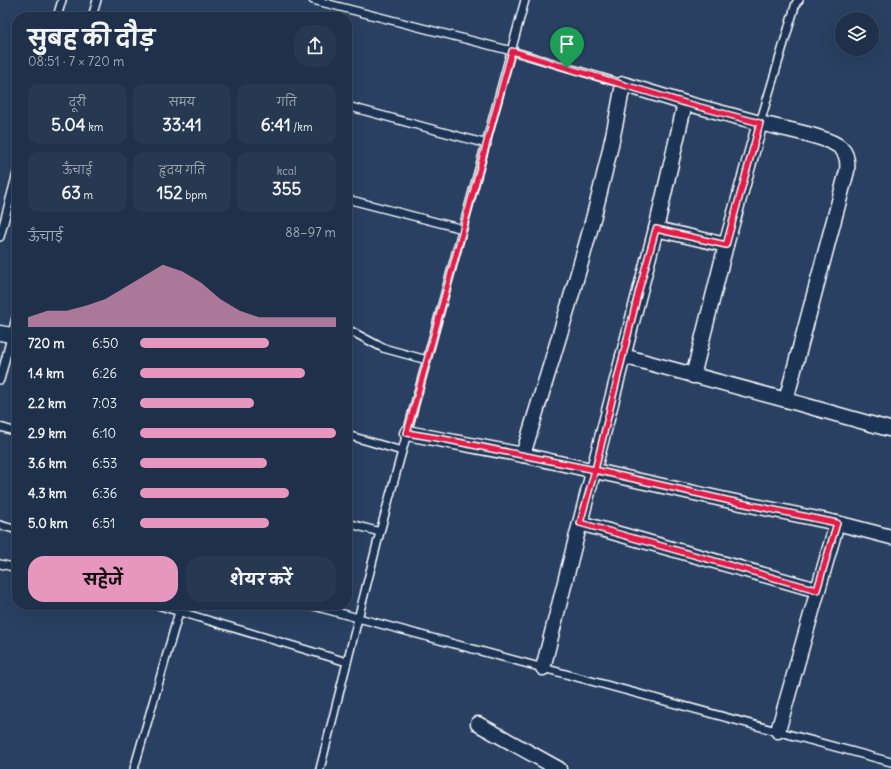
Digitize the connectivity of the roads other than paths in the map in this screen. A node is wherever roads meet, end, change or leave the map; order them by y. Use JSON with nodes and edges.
{"nodes":[{"id":1,"x":62,"y":0,"type":"edge"},
{"id":2,"x":97,"y":0,"type":"edge"},
{"id":3,"x":313,"y":0,"type":"edge"},
{"id":4,"x":525,"y":0,"type":"edge"},
{"id":5,"x":796,"y":1,"type":"edge"},
{"id":6,"x":58,"y":12,"type":"edge"},
{"id":7,"x":93,"y":12,"type":"edge"},
{"id":8,"x":512,"y":51,"type":"junction"},
{"id":9,"x":623,"y":84,"type":"junction"},
{"id":10,"x":685,"y":103,"type":"junction"},
{"id":11,"x":352,"y":107,"type":"edge"},
{"id":12,"x":760,"y":123,"type":"junction"},
{"id":13,"x":487,"y":144,"type":"junction"},
{"id":14,"x":12,"y":192,"type":"edge"},
{"id":15,"x":352,"y":200,"type":"edge"},
{"id":16,"x":463,"y":229,"type":"junction"},
{"id":17,"x":656,"y":229,"type":"junction"},
{"id":18,"x":0,"y":237,"type":"edge"},
{"id":19,"x":726,"y":245,"type":"junction"},
{"id":20,"x":352,"y":332,"type":"edge"},
{"id":21,"x":10,"y":335,"type":"edge"},
{"id":22,"x":623,"y":356,"type":"junction"},
{"id":23,"x":427,"y":360,"type":"junction"},
{"id":24,"x":693,"y":376,"type":"junction"},
{"id":25,"x":0,"y":380,"type":"edge"},
{"id":26,"x":786,"y":400,"type":"junction"},
{"id":27,"x":890,"y":426,"type":"edge"},
{"id":28,"x":0,"y":427,"type":"edge"},
{"id":29,"x":12,"y":431,"type":"edge"},
{"id":30,"x":407,"y":433,"type":"junction"},
{"id":31,"x":352,"y":436,"type":"edge"},
{"id":32,"x":402,"y":451,"type":"junction"},
{"id":33,"x":523,"y":455,"type":"junction"},
{"id":34,"x":595,"y":470,"type":"junction"},
{"id":35,"x":580,"y":523,"type":"junction"},
{"id":36,"x":837,"y":523,"type":"junction"},
{"id":37,"x":352,"y":524,"type":"edge"},
{"id":38,"x":0,"y":525,"type":"edge"},
{"id":39,"x":12,"y":529,"type":"edge"},
{"id":40,"x":380,"y":532,"type":"junction"},
{"id":41,"x":891,"y":537,"type":"edge"},
{"id":42,"x":0,"y":564,"type":"edge"},
{"id":43,"x":12,"y":567,"type":"edge"},
{"id":44,"x":817,"y":590,"type":"junction"},
{"id":45,"x":179,"y":610,"type":"edge"},
{"id":46,"x":186,"y":610,"type":"edge"},
{"id":47,"x":328,"y":610,"type":"edge"},
{"id":48,"x":358,"y":618,"type":"junction"},
{"id":49,"x":348,"y":662,"type":"junction"},
{"id":50,"x":543,"y":668,"type":"junction"},
{"id":51,"x":478,"y":724,"type":"dead end"},
{"id":52,"x":778,"y":731,"type":"junction"},
{"id":53,"x":891,"y":762,"type":"edge"},
{"id":54,"x":134,"y":769,"type":"edge"},
{"id":55,"x":320,"y":769,"type":"edge"},
{"id":56,"x":558,"y":769,"type":"edge"}],
"edges":[{"from":1,"to":6,"type":"lane"},
{"from":2,"to":7,"type":"lane"},
{"from":3,"to":8,"type":"lane"},
{"from":4,"to":8,"type":"lane"},
{"from":5,"to":12,"type":"lane"},
{"from":8,"to":9,"type":"lane"},
{"from":8,"to":13,"type":"lane"},
{"from":9,"to":10,"type":"street"},
{"from":9,"to":33,"type":"street"},
{"from":10,"to":12,"type":"street"},
{"from":10,"to":17,"type":"street"},
{"from":11,"to":13,"type":"lane"},
{"from":12,"to":19,"type":"street"},
{"from":12,"to":26,"type":"street"},
{"from":13,"to":16,"type":"lane"},
{"from":14,"to":18,"type":"lane"},
{"from":15,"to":16,"type":"lane"},
{"from":16,"to":23,"type":"lane"},
{"from":17,"to":19,"type":"street"},
{"from":17,"to":22,"type":"street"},
{"from":19,"to":24,"type":"street"},
{"from":20,"to":23,"type":"lane"},
{"from":21,"to":25,"type":"lane"},
{"from":22,"to":24,"type":"street"},
{"from":22,"to":34,"type":"street"},
{"from":23,"to":30,"type":"lane"},
{"from":24,"to":26,"type":"street"},
{"from":26,"to":27,"type":"street"},
{"from":28,"to":29,"type":"lane"},
{"from":30,"to":32,"type":"lane"},
{"from":30,"to":33,"type":"street"},
{"from":31,"to":32,"type":"lane"},
{"from":32,"to":40,"type":"lane"},
{"from":33,"to":34,"type":"street"},
{"from":34,"to":35,"type":"street"},
{"from":34,"to":36,"type":"street"},
{"from":35,"to":44,"type":"street"},
{"from":35,"to":50,"type":"street"},
{"from":36,"to":41,"type":"street"},
{"from":36,"to":44,"type":"street"},
{"from":37,"to":40,"type":"lane"},
{"from":38,"to":39,"type":"lane"},
{"from":40,"to":48,"type":"lane"},
{"from":42,"to":43,"type":"lane"},
{"from":44,"to":52,"type":"street"},
{"from":45,"to":54,"type":"lane"},
{"from":46,"to":49,"type":"lane"},
{"from":47,"to":48,"type":"lane"},
{"from":48,"to":49,"type":"lane"},
{"from":48,"to":50,"type":"lane"},
{"from":49,"to":55,"type":"lane"},
{"from":50,"to":52,"type":"lane"},
{"from":51,"to":56,"type":"street"},
{"from":52,"to":53,"type":"lane"}]}
